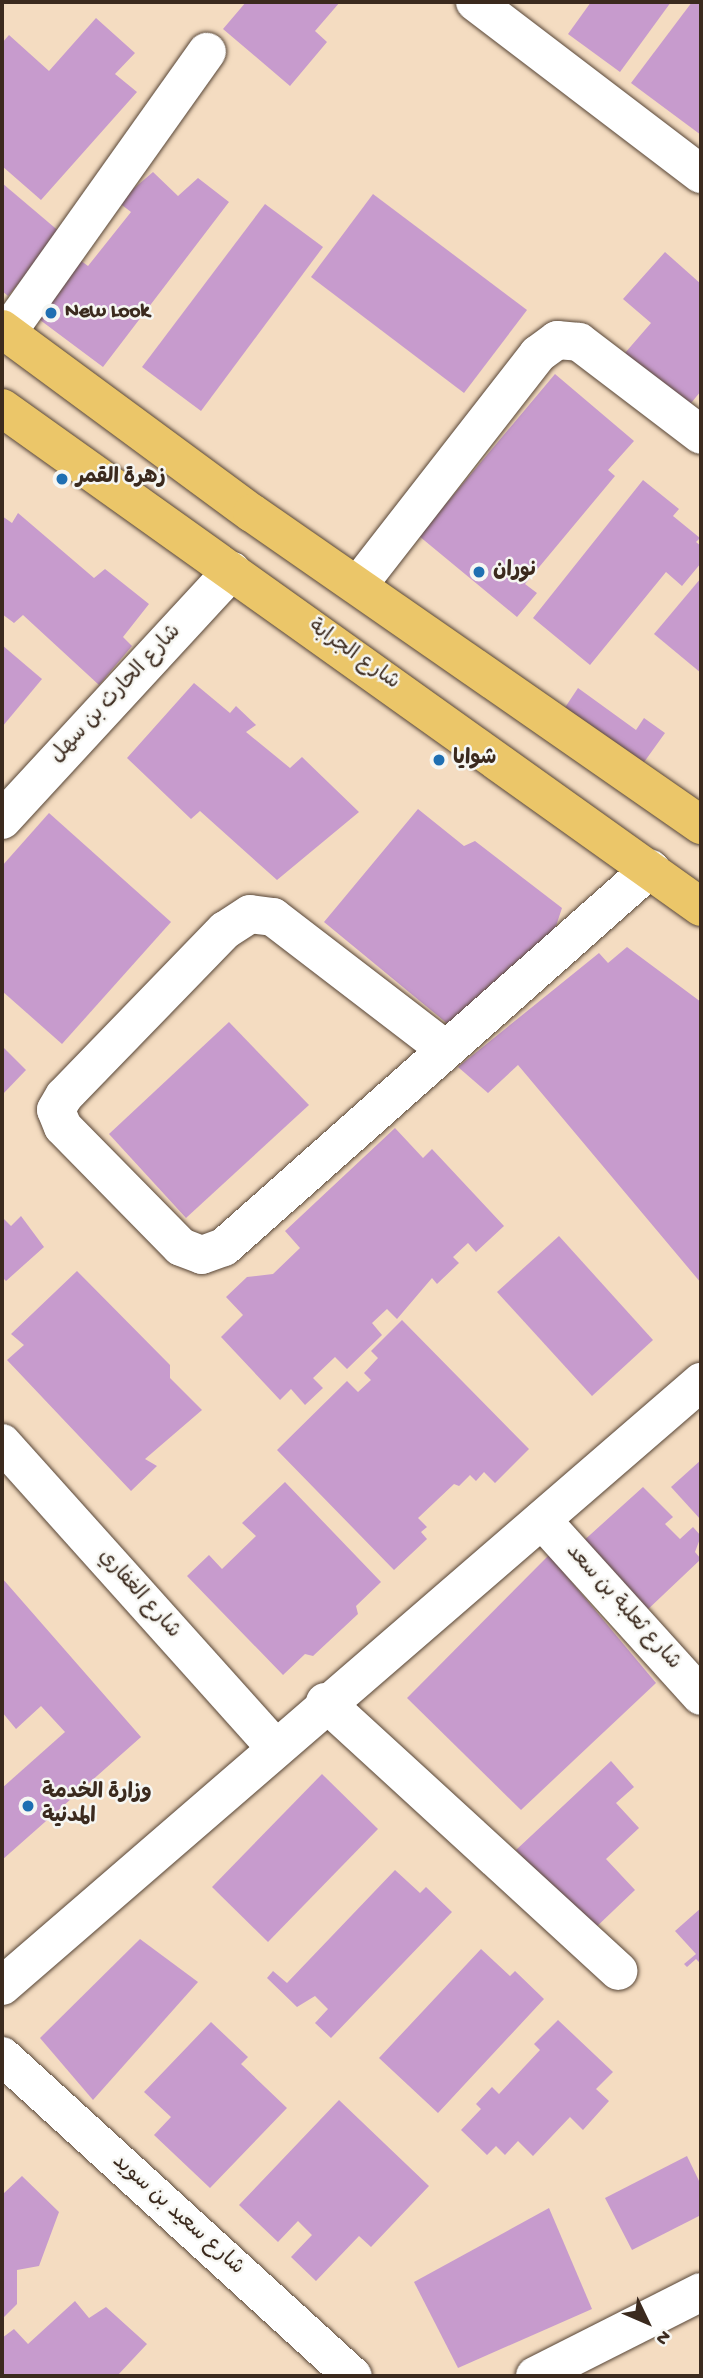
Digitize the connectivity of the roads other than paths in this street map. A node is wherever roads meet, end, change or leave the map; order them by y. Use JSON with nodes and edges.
{"nodes":[{"id":1,"x":475,"y":2,"type":"edge"},
{"id":2,"x":207,"y":52,"type":"dead end"},
{"id":3,"x":701,"y":174,"type":"edge"},
{"id":4,"x":4,"y":331,"type":"edge"},
{"id":5,"x":2,"y":410,"type":"edge"},
{"id":6,"x":701,"y":435,"type":"edge"},
{"id":7,"x":232,"y":571,"type":"junction"},
{"id":8,"x":359,"y":584,"type":"junction"},
{"id":9,"x":2,"y":820,"type":"edge"},
{"id":10,"x":701,"y":825,"type":"edge"},
{"id":11,"x":650,"y":869,"type":"junction"},
{"id":12,"x":701,"y":907,"type":"edge"},
{"id":13,"x":445,"y":1049,"type":"junction"},
{"id":14,"x":701,"y":1382,"type":"edge"},
{"id":15,"x":2,"y":1443,"type":"edge"},
{"id":16,"x":542,"y":1520,"type":"junction"},
{"id":17,"x":701,"y":1696,"type":"edge"},
{"id":18,"x":326,"y":1702,"type":"junction"},
{"id":19,"x":275,"y":1746,"type":"junction"},
{"id":20,"x":619,"y":1970,"type":"dead end"},
{"id":21,"x":2,"y":1986,"type":"edge"},
{"id":22,"x":2,"y":2056,"type":"edge"},
{"id":23,"x":697,"y":2307,"type":"edge"},
{"id":24,"x":353,"y":2376,"type":"edge"},
{"id":25,"x":535,"y":2376,"type":"edge"}],
"edges":[{"from":1,"to":3,"type":"street"},
{"from":2,"to":4,"type":"street"},
{"from":4,"to":8,"type":"main road"},
{"from":5,"to":7,"type":"main road","name":"شارع الجرابة"},
{"from":6,"to":8,"type":"street"},
{"from":7,"to":9,"type":"street","name":"شارع الحارث بن سهل"},
{"from":7,"to":11,"type":"main road","name":"شارع الجرابة"},
{"from":8,"to":10,"type":"main road"},
{"from":11,"to":12,"type":"main road","name":"شارع الجرابة"},
{"from":11,"to":13,"type":"street"},
{"from":13,"to":13,"type":"street"},
{"from":14,"to":16,"type":"street"},
{"from":15,"to":19,"type":"street","name":"شارع الغفاري"},
{"from":16,"to":17,"type":"street","name":"شارع ثعلبة بن سعد"},
{"from":16,"to":18,"type":"street"},
{"from":18,"to":19,"type":"street"},
{"from":18,"to":20,"type":"street"},
{"from":19,"to":21,"type":"street"},
{"from":22,"to":24,"type":"street","name":"شارع سعيد بن سويد"},
{"from":23,"to":25,"type":"street"}]}
